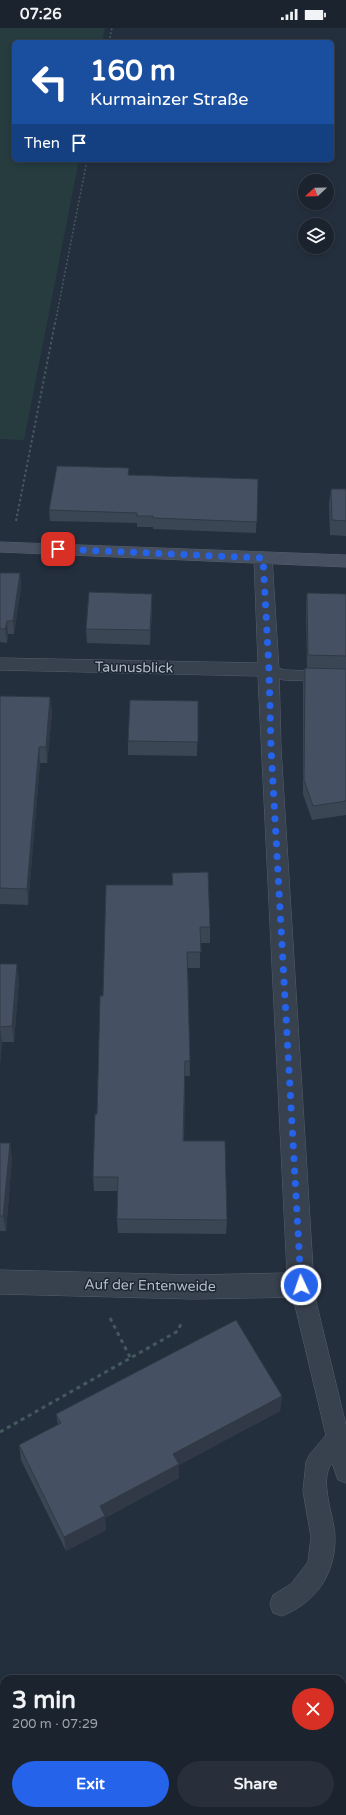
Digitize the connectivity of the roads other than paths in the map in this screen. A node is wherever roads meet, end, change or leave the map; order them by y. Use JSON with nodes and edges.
{"nodes":[{"id":1,"x":6,"y":547,"type":"edge"},
{"id":2,"x":263,"y":558,"type":"junction"},
{"id":3,"x":346,"y":561,"type":"edge"},
{"id":4,"x":0,"y":664,"type":"edge"},
{"id":5,"x":269,"y":670,"type":"junction"},
{"id":6,"x":346,"y":677,"type":"edge"},
{"id":7,"x":0,"y":1282,"type":"edge"},
{"id":8,"x":301,"y":1285,"type":"junction"},
{"id":9,"x":338,"y":1438,"type":"junction"},
{"id":10,"x":346,"y":1472,"type":"edge"},
{"id":11,"x":282,"y":1604,"type":"dead end"}],
"edges":[{"from":1,"to":2,"type":"main road"},
{"from":2,"to":3,"type":"main road"},
{"from":2,"to":5,"type":"street"},
{"from":4,"to":5,"type":"street","name":"Taunusblick"},
{"from":5,"to":6,"type":"lane"},
{"from":5,"to":8,"type":"street"},
{"from":7,"to":8,"type":"street","name":"Auf der Entenweide"},
{"from":8,"to":9,"type":"lane"},
{"from":9,"to":10,"type":"lane"},
{"from":9,"to":11,"type":"lane"}]}
